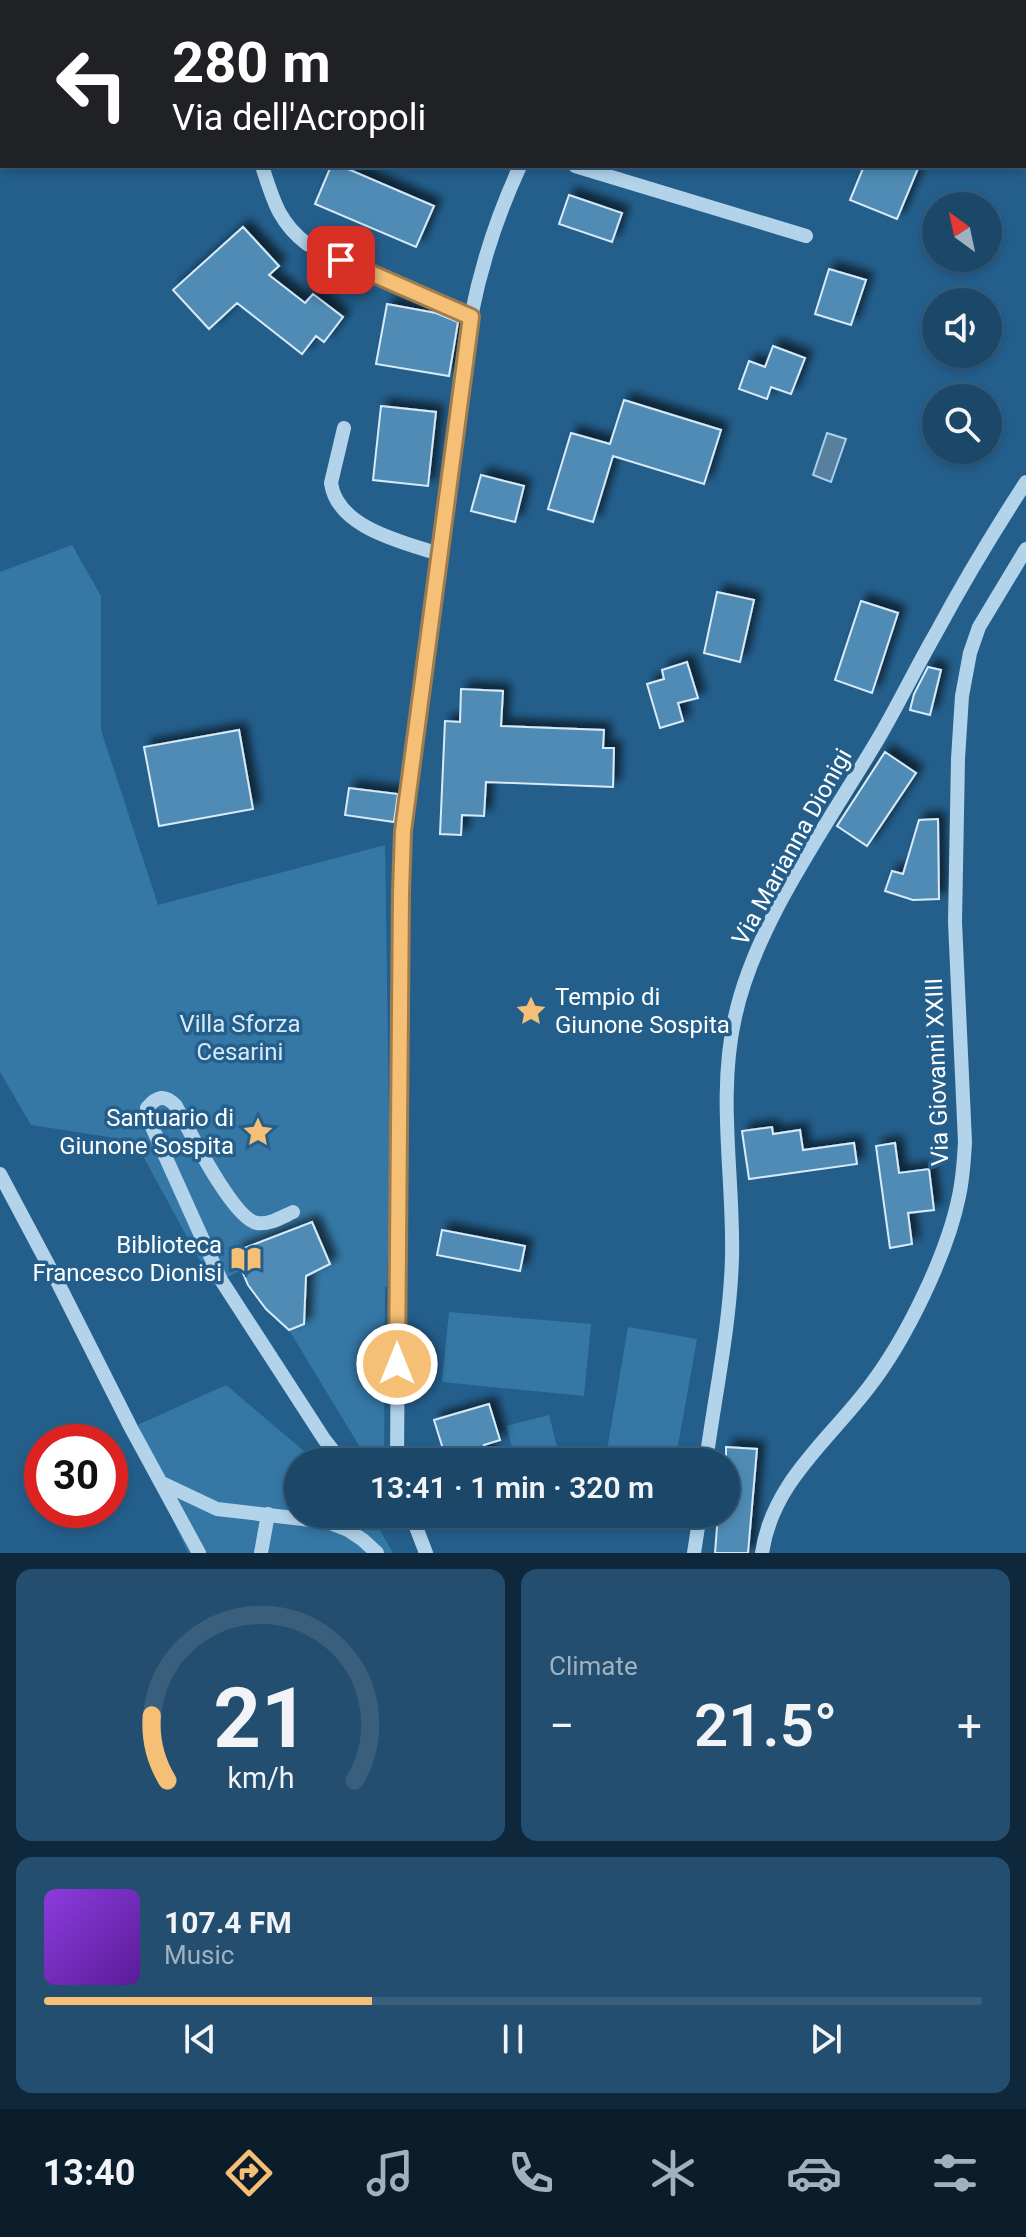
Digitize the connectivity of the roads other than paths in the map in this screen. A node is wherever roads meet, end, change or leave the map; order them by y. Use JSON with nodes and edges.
{"nodes":[{"id":1,"x":263,"y":168,"type":"edge"},
{"id":2,"x":519,"y":168,"type":"edge"},
{"id":3,"x":582,"y":168,"type":"edge"},
{"id":4,"x":806,"y":236,"type":"dead end"},
{"id":5,"x":471,"y":317,"type":"junction"},
{"id":6,"x":344,"y":428,"type":"dead end"},
{"id":7,"x":1026,"y":482,"type":"edge"},
{"id":8,"x":1026,"y":549,"type":"edge"},
{"id":9,"x":439,"y":554,"type":"junction"},
{"id":10,"x":0,"y":1174,"type":"edge"},
{"id":11,"x":293,"y":1212,"type":"dead end"},
{"id":12,"x":332,"y":1448,"type":"edge"},
{"id":13,"x":397,"y":1448,"type":"edge"},
{"id":14,"x":708,"y":1448,"type":"edge"},
{"id":15,"x":162,"y":1482,"type":"junction"},
{"id":16,"x":268,"y":1514,"type":"junction"},
{"id":17,"x":416,"y":1528,"type":"edge"},
{"id":18,"x":698,"y":1528,"type":"edge"},
{"id":19,"x":368,"y":1550,"type":"edge"},
{"id":20,"x":199,"y":1553,"type":"edge"},
{"id":21,"x":261,"y":1553,"type":"edge"},
{"id":22,"x":426,"y":1553,"type":"edge"},
{"id":23,"x":694,"y":1553,"type":"edge"},
{"id":24,"x":762,"y":1553,"type":"edge"}],
"edges":[{"from":1,"to":5,"type":"street"},
{"from":2,"to":5,"type":"street"},
{"from":3,"to":4,"type":"street"},
{"from":5,"to":9,"type":"street"},
{"from":6,"to":9,"type":"street"},
{"from":7,"to":14,"type":"street","name":"Via Marianna Dionigi"},
{"from":8,"to":24,"type":"street","name":"Via Giovanni XXIII"},
{"from":9,"to":13,"type":"street"},
{"from":10,"to":15,"type":"street"},
{"from":11,"to":12,"type":"street"},
{"from":15,"to":16,"type":"street"},
{"from":15,"to":20,"type":"street"},
{"from":16,"to":19,"type":"street"},
{"from":16,"to":21,"type":"street"},
{"from":17,"to":22,"type":"street"},
{"from":18,"to":23,"type":"street"}]}
